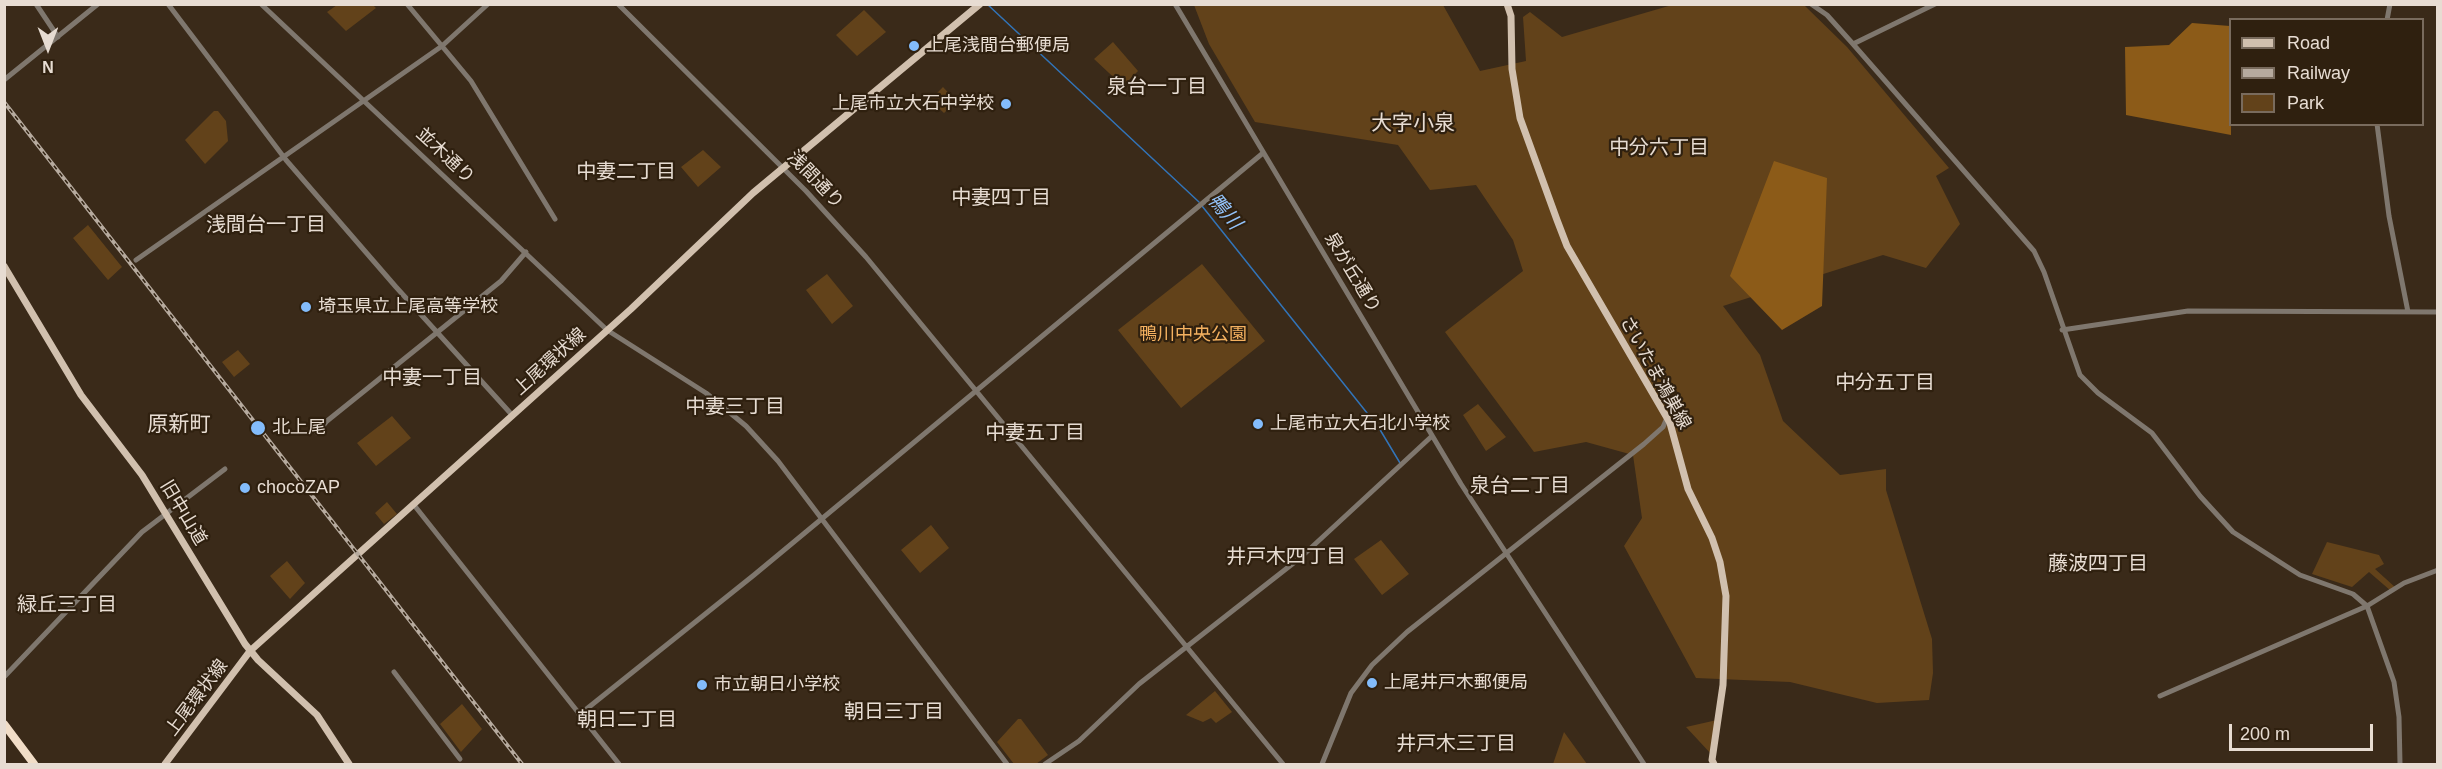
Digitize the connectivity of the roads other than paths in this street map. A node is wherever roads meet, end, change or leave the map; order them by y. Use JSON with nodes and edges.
{"nodes":[{"id":1,"x":36,"y":4,"type":"edge"},
{"id":2,"x":98,"y":4,"type":"edge"},
{"id":3,"x":168,"y":4,"type":"edge"},
{"id":4,"x":261,"y":4,"type":"edge"},
{"id":5,"x":407,"y":4,"type":"edge"},
{"id":6,"x":488,"y":4,"type":"edge"},
{"id":7,"x":618,"y":4,"type":"edge"},
{"id":8,"x":1175,"y":4,"type":"edge"},
{"id":9,"x":1507,"y":4,"type":"edge"},
{"id":10,"x":1811,"y":4,"type":"edge"},
{"id":11,"x":1935,"y":4,"type":"edge"},
{"id":12,"x":979,"y":5,"type":"edge"},
{"id":13,"x":58,"y":37,"type":"junction"},
{"id":14,"x":1853,"y":44,"type":"junction"},
{"id":15,"x":442,"y":46,"type":"junction"},
{"id":16,"x":4,"y":80,"type":"edge"},
{"id":17,"x":364,"y":101,"type":"junction"},
{"id":18,"x":2377,"y":126,"type":"edge"},
{"id":19,"x":1263,"y":153,"type":"junction"},
{"id":20,"x":284,"y":157,"type":"junction"},
{"id":21,"x":783,"y":168,"type":"junction"},
{"id":22,"x":555,"y":219,"type":"dead end"},
{"id":23,"x":526,"y":252,"type":"junction"},
{"id":24,"x":136,"y":260,"type":"dead end"},
{"id":25,"x":4,"y":266,"type":"edge"},
{"id":26,"x":2408,"y":312,"type":"junction"},
{"id":27,"x":2438,"y":312,"type":"edge"},
{"id":28,"x":608,"y":330,"type":"junction"},
{"id":29,"x":2062,"y":330,"type":"junction"},
{"id":30,"x":438,"y":334,"type":"junction"},
{"id":31,"x":975,"y":390,"type":"junction"},
{"id":32,"x":513,"y":416,"type":"junction"},
{"id":33,"x":1667,"y":418,"type":"junction"},
{"id":34,"x":317,"y":433,"type":"dead end"},
{"id":35,"x":1432,"y":436,"type":"junction"},
{"id":36,"x":225,"y":469,"type":"dead end"},
{"id":37,"x":414,"y":505,"type":"junction"},
{"id":38,"x":166,"y":513,"type":"junction"},
{"id":39,"x":821,"y":518,"type":"junction"},
{"id":40,"x":1507,"y":555,"type":"junction"},
{"id":41,"x":2438,"y":570,"type":"edge"},
{"id":42,"x":2367,"y":606,"type":"junction"},
{"id":43,"x":1187,"y":647,"type":"junction"},
{"id":44,"x":250,"y":651,"type":"junction"},
{"id":45,"x":394,"y":672,"type":"dead end"},
{"id":46,"x":4,"y":677,"type":"edge"},
{"id":47,"x":2160,"y":696,"type":"dead end"},
{"id":48,"x":579,"y":715,"type":"junction"},
{"id":49,"x":4,"y":724,"type":"edge"},
{"id":50,"x":4,"y":733,"type":"edge"},
{"id":51,"x":460,"y":759,"type":"dead end"},
{"id":52,"x":27,"y":765,"type":"edge"},
{"id":53,"x":34,"y":765,"type":"edge"},
{"id":54,"x":165,"y":765,"type":"edge"},
{"id":55,"x":349,"y":765,"type":"edge"},
{"id":56,"x":619,"y":765,"type":"edge"},
{"id":57,"x":1007,"y":765,"type":"edge"},
{"id":58,"x":1045,"y":765,"type":"edge"},
{"id":59,"x":1283,"y":765,"type":"edge"},
{"id":60,"x":1322,"y":765,"type":"edge"},
{"id":61,"x":1644,"y":765,"type":"edge"},
{"id":62,"x":1714,"y":765,"type":"edge"},
{"id":63,"x":2400,"y":765,"type":"edge"}],
"edges":[{"from":1,"to":13,"type":"street"},
{"from":2,"to":13,"type":"street"},
{"from":3,"to":20,"type":"street"},
{"from":4,"to":17,"type":"street","name":"並木通り"},
{"from":5,"to":15,"type":"street"},
{"from":6,"to":15,"type":"street"},
{"from":7,"to":21,"type":"street","name":"浅間通り"},
{"from":8,"to":19,"type":"street","name":"泉が丘通り"},
{"from":9,"to":33,"type":"main road","name":"さいたま鴻巣線"},
{"from":10,"to":14,"type":"street"},
{"from":11,"to":14,"type":"street"},
{"from":12,"to":21,"type":"main road","name":"上尾環状線"},
{"from":13,"to":16,"type":"street"},
{"from":14,"to":29,"type":"street"},
{"from":15,"to":17,"type":"street"},
{"from":15,"to":22,"type":"street"},
{"from":17,"to":20,"type":"street"},
{"from":17,"to":23,"type":"street","name":"並木通り"},
{"from":18,"to":26,"type":"street"},
{"from":19,"to":31,"type":"street"},
{"from":19,"to":35,"type":"street","name":"泉が丘通り"},
{"from":20,"to":24,"type":"street"},
{"from":20,"to":30,"type":"street"},
{"from":21,"to":28,"type":"main road","name":"上尾環状線"},
{"from":21,"to":31,"type":"street","name":"浅間通り"},
{"from":23,"to":28,"type":"street","name":"並木通り"},
{"from":23,"to":30,"type":"street"},
{"from":25,"to":38,"type":"main road","name":"旧中山道"},
{"from":26,"to":27,"type":"street"},
{"from":26,"to":29,"type":"street"},
{"from":28,"to":32,"type":"main road","name":"上尾環状線"},
{"from":28,"to":39,"type":"street","name":"並木通り"},
{"from":29,"to":42,"type":"street"},
{"from":30,"to":32,"type":"street"},
{"from":30,"to":34,"type":"street"},
{"from":31,"to":39,"type":"street"},
{"from":31,"to":43,"type":"street","name":"浅間通り"},
{"from":32,"to":37,"type":"main road","name":"上尾環状線"},
{"from":33,"to":40,"type":"street"},
{"from":33,"to":62,"type":"main road","name":"さいたま鴻巣線"},
{"from":35,"to":40,"type":"street","name":"泉が丘通り"},
{"from":35,"to":43,"type":"street"},
{"from":36,"to":38,"type":"street"},
{"from":37,"to":44,"type":"main road","name":"上尾環状線"},
{"from":37,"to":48,"type":"street"},
{"from":38,"to":44,"type":"main road","name":"旧中山道"},
{"from":38,"to":46,"type":"street"},
{"from":39,"to":48,"type":"street"},
{"from":39,"to":57,"type":"street","name":"並木通り"},
{"from":40,"to":60,"type":"street"},
{"from":40,"to":61,"type":"street","name":"泉が丘通り"},
{"from":41,"to":42,"type":"street"},
{"from":42,"to":47,"type":"street"},
{"from":42,"to":63,"type":"street"},
{"from":43,"to":58,"type":"street"},
{"from":43,"to":59,"type":"street","name":"浅間通り"},
{"from":44,"to":54,"type":"main road","name":"上尾環状線"},
{"from":44,"to":55,"type":"main road","name":"旧中山道"},
{"from":45,"to":51,"type":"street"},
{"from":48,"to":56,"type":"street"},
{"from":49,"to":53,"type":"highway"},
{"from":50,"to":52,"type":"highway"}]}
